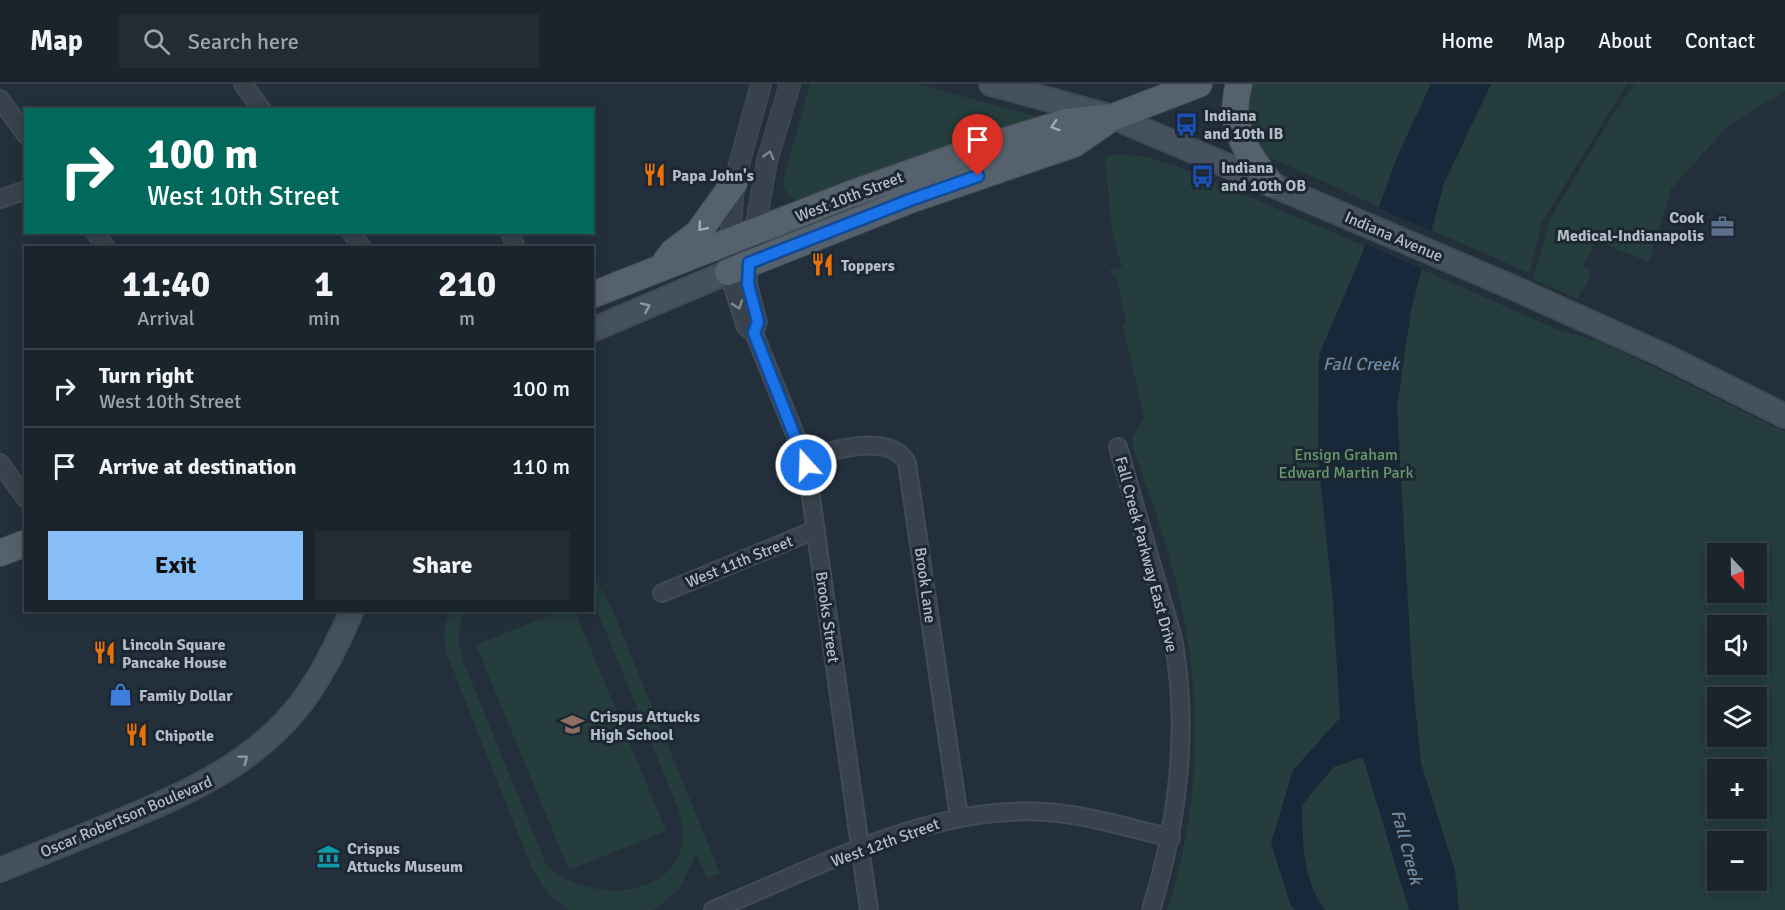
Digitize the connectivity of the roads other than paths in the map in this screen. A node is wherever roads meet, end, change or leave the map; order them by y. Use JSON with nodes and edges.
{"nodes":[{"id":1,"x":243,"y":84,"type":"edge"},
{"id":2,"x":761,"y":84,"type":"edge"},
{"id":3,"x":790,"y":84,"type":"edge"},
{"id":4,"x":991,"y":84,"type":"edge"},
{"id":5,"x":1199,"y":84,"type":"edge"},
{"id":6,"x":1239,"y":84,"type":"edge"},
{"id":7,"x":0,"y":99,"type":"edge"},
{"id":8,"x":254,"y":108,"type":"edge"},
{"id":9,"x":1113,"y":117,"type":"junction"},
{"id":10,"x":24,"y":132,"type":"edge"},
{"id":11,"x":734,"y":183,"type":"junction"},
{"id":12,"x":1270,"y":183,"type":"junction"},
{"id":13,"x":24,"y":191,"type":"edge"},
{"id":14,"x":0,"y":199,"type":"edge"},
{"id":15,"x":754,"y":233,"type":"junction"},
{"id":16,"x":729,"y":243,"type":"junction"},
{"id":17,"x":663,"y":266,"type":"junction"},
{"id":18,"x":739,"y":268,"type":"junction"},
{"id":19,"x":594,"y":294,"type":"edge"},
{"id":20,"x":594,"y":329,"type":"edge"},
{"id":21,"x":1785,"y":416,"type":"edge"},
{"id":22,"x":1118,"y":447,"type":"dead end"},
{"id":23,"x":804,"y":457,"type":"junction"},
{"id":24,"x":0,"y":463,"type":"edge"},
{"id":25,"x":24,"y":496,"type":"edge"},
{"id":26,"x":815,"y":530,"type":"junction"},
{"id":27,"x":24,"y":544,"type":"edge"},
{"id":28,"x":0,"y":553,"type":"edge"},
{"id":29,"x":662,"y":593,"type":"dead end"},
{"id":30,"x":351,"y":612,"type":"edge"},
{"id":31,"x":959,"y":817,"type":"junction"},
{"id":32,"x":1171,"y":838,"type":"junction"},
{"id":33,"x":861,"y":849,"type":"junction"},
{"id":34,"x":0,"y":870,"type":"edge"},
{"id":35,"x":713,"y":910,"type":"edge"},
{"id":36,"x":869,"y":910,"type":"edge"},
{"id":37,"x":1151,"y":910,"type":"edge"}],
"edges":[{"from":1,"to":8,"type":"street"},
{"from":2,"to":11,"type":"street"},
{"from":15,"to":3,"type":"street","one_way":true},
{"from":4,"to":9,"type":"main road","name":"Indiana Avenue"},
{"from":5,"to":9,"type":"main road","name":"West 10th Street"},
{"from":6,"to":12,"type":"main road"},
{"from":7,"to":10,"type":"street"},
{"from":9,"to":12,"type":"main road","name":"Indiana Avenue"},
{"from":9,"to":15,"type":"main road","name":"West 10th Street","one_way":true},
{"from":9,"to":18,"type":"main road","name":"West 10th Street"},
{"from":11,"to":16,"type":"street"},
{"from":11,"to":17,"type":"main road","one_way":true},
{"from":12,"to":21,"type":"main road","name":"Indiana Avenue"},
{"from":13,"to":14,"type":"street"},
{"from":15,"to":16,"type":"main road","name":"West 10th Street"},
{"from":15,"to":18,"type":"street"},
{"from":16,"to":17,"type":"main road","name":"West 10th Street"},
{"from":16,"to":18,"type":"street"},
{"from":17,"to":19,"type":"main road","name":"West 10th Street"},
{"from":20,"to":18,"type":"main road","one_way":true},
{"from":18,"to":23,"type":"street","name":"Brooks Street"},
{"from":22,"to":32,"type":"street","name":"Fall Creek Parkway East Drive"},
{"from":23,"to":26,"type":"street","name":"Brooks Street"},
{"from":23,"to":31,"type":"street","name":"Brook Lane"},
{"from":24,"to":25,"type":"street"},
{"from":26,"to":29,"type":"street","name":"West 11th Street"},
{"from":26,"to":33,"type":"street","name":"Brooks Street"},
{"from":27,"to":28,"type":"main road"},
{"from":34,"to":30,"type":"main road","name":"Oscar Robertson Boulevard","one_way":true},
{"from":31,"to":32,"type":"street","name":"West 12th Street"},
{"from":31,"to":33,"type":"street","name":"West 12th Street"},
{"from":32,"to":37,"type":"street","name":"Fall Creek Parkway East Drive"},
{"from":33,"to":35,"type":"street","name":"West 12th Street"},
{"from":33,"to":36,"type":"street","name":"Brooks Street"}]}
